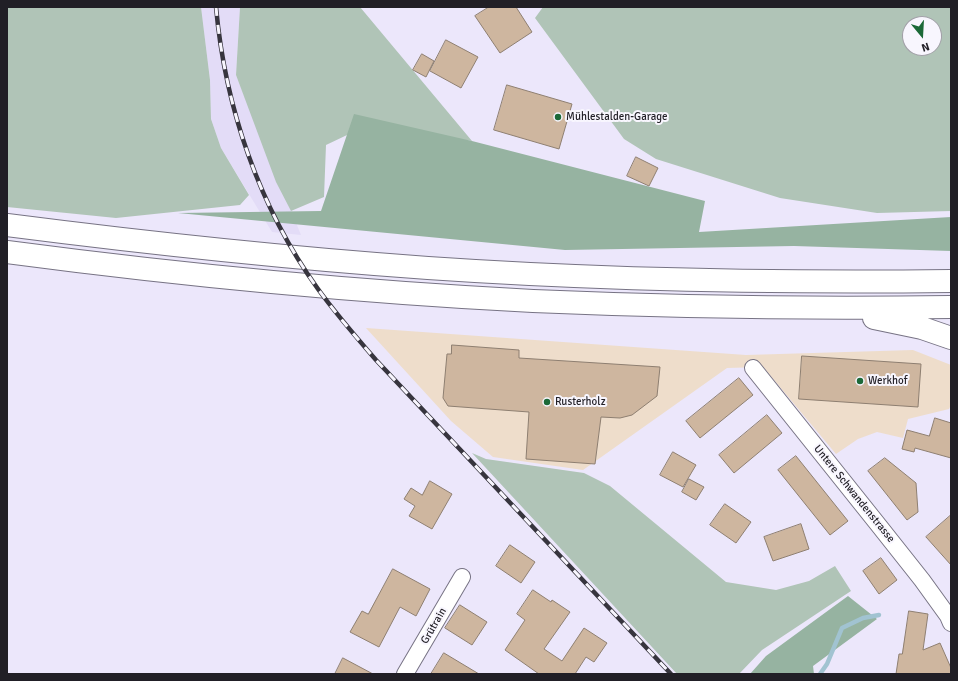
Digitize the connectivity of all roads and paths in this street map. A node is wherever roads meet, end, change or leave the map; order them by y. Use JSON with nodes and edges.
{"nodes":[{"id":1,"x":7,"y":226,"type":"edge"},
{"id":2,"x":7,"y":252,"type":"edge"},
{"id":3,"x":951,"y":281,"type":"edge"},
{"id":4,"x":951,"y":307,"type":"edge"},
{"id":5,"x":824,"y":308,"type":"junction"},
{"id":6,"x":951,"y":338,"type":"edge"},
{"id":7,"x":753,"y":368,"type":"dead end"},
{"id":8,"x":462,"y":577,"type":"dead end"},
{"id":9,"x":951,"y":623,"type":"edge"},
{"id":10,"x":405,"y":674,"type":"edge"}],
"edges":[{"from":1,"to":3,"type":"highway"},
{"from":2,"to":5,"type":"highway"},
{"from":4,"to":5,"type":"highway"},
{"from":5,"to":6,"type":"highway"},
{"from":7,"to":9,"type":"street","name":"Untere Schwandenstrasse"},
{"from":8,"to":10,"type":"street","name":"Grütrain"}]}
